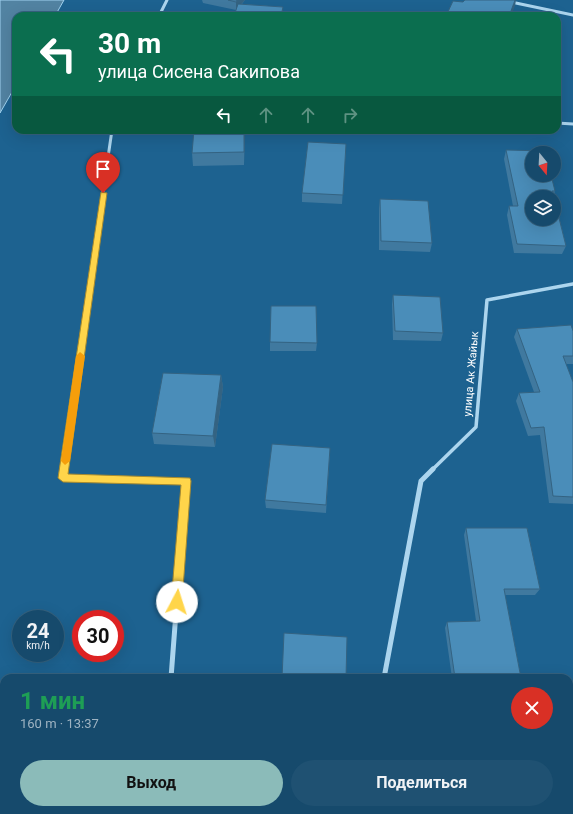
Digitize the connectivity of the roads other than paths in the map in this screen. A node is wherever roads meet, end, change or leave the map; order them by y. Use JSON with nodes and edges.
{"nodes":[{"id":1,"x":167,"y":0,"type":"edge"},
{"id":2,"x":506,"y":2,"type":"edge"},
{"id":3,"x":161,"y":12,"type":"edge"},
{"id":4,"x":558,"y":12,"type":"edge"},
{"id":5,"x":561,"y":13,"type":"edge"},
{"id":6,"x":573,"y":15,"type":"edge"},
{"id":7,"x":561,"y":123,"type":"edge"},
{"id":8,"x":573,"y":124,"type":"edge"},
{"id":9,"x":111,"y":134,"type":"edge"},
{"id":10,"x":573,"y":284,"type":"edge"},
{"id":11,"x":171,"y":674,"type":"edge"},
{"id":12,"x":385,"y":674,"type":"edge"}],
"edges":[{"from":1,"to":3,"type":"street"},
{"from":2,"to":4,"type":"street"},
{"from":5,"to":6,"type":"street"},
{"from":7,"to":8,"type":"street"},
{"from":9,"to":11,"type":"street"},
{"from":10,"to":12,"type":"street","name":"улица Ак Жайык"}]}
